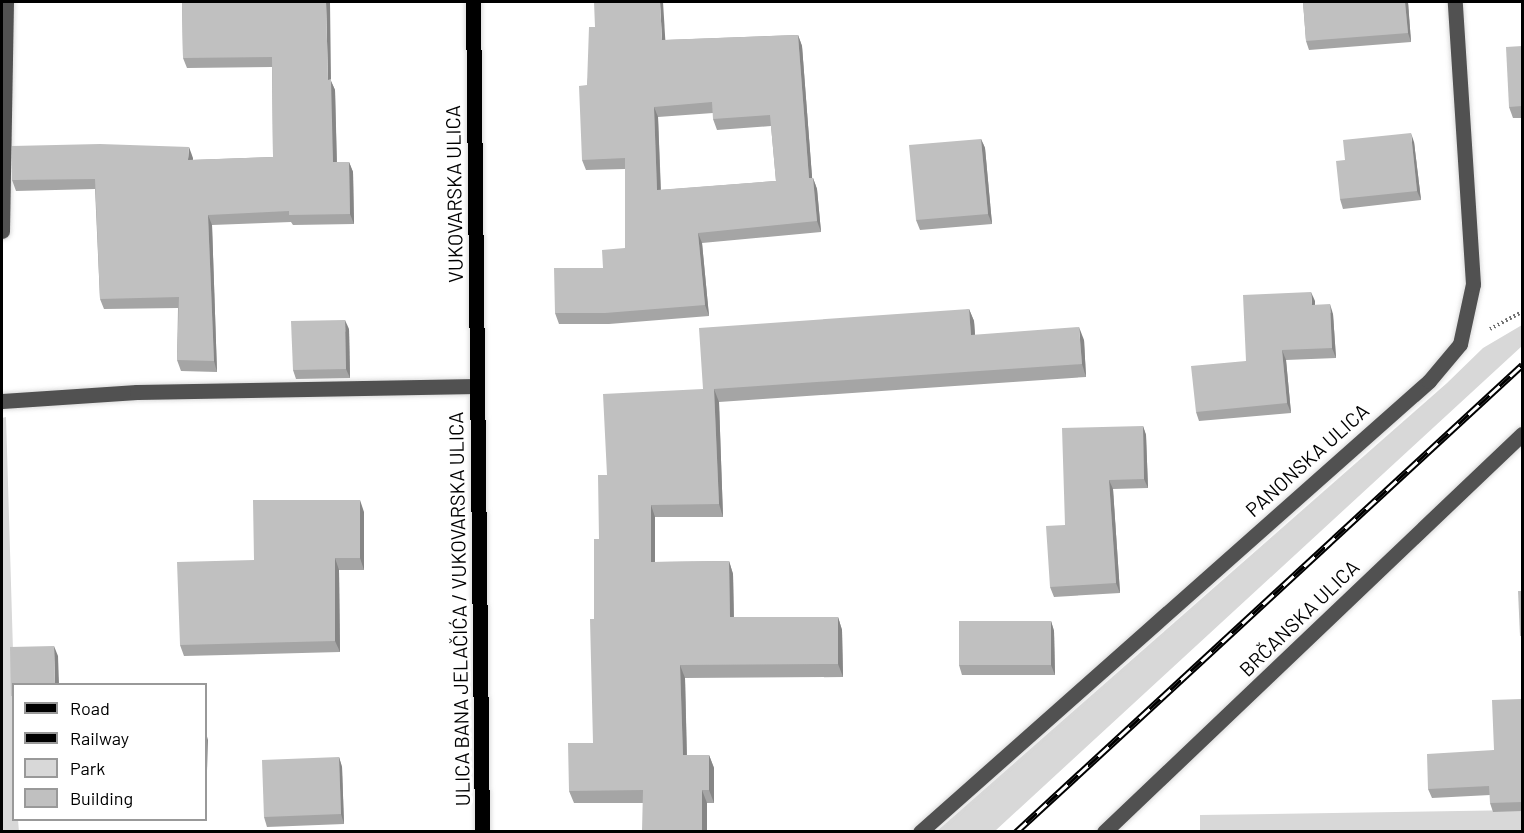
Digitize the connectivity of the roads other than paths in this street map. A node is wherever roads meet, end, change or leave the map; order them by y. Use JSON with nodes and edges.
{"nodes":[{"id":1,"x":6,"y":2,"type":"edge"},
{"id":2,"x":473,"y":2,"type":"edge"},
{"id":3,"x":1455,"y":2,"type":"edge"},
{"id":4,"x":2,"y":231,"type":"edge"},
{"id":5,"x":477,"y":386,"type":"junction"},
{"id":6,"x":2,"y":401,"type":"edge"},
{"id":7,"x":1522,"y":434,"type":"edge"},
{"id":8,"x":482,"y":831,"type":"edge"},
{"id":9,"x":920,"y":831,"type":"edge"},
{"id":10,"x":1104,"y":831,"type":"edge"}],
"edges":[{"from":1,"to":4,"type":"street"},
{"from":2,"to":5,"type":"main road","name":"VUKOVARSKA ULICA"},
{"from":3,"to":9,"type":"street","name":"PANONSKA ULICA"},
{"from":5,"to":6,"type":"street"},
{"from":5,"to":8,"type":"main road","name":"ULICA BANA JELAČIĆA / VUKOVARSKA ULICA"},
{"from":7,"to":10,"type":"street","name":"BRČANSKA ULICA"}]}
